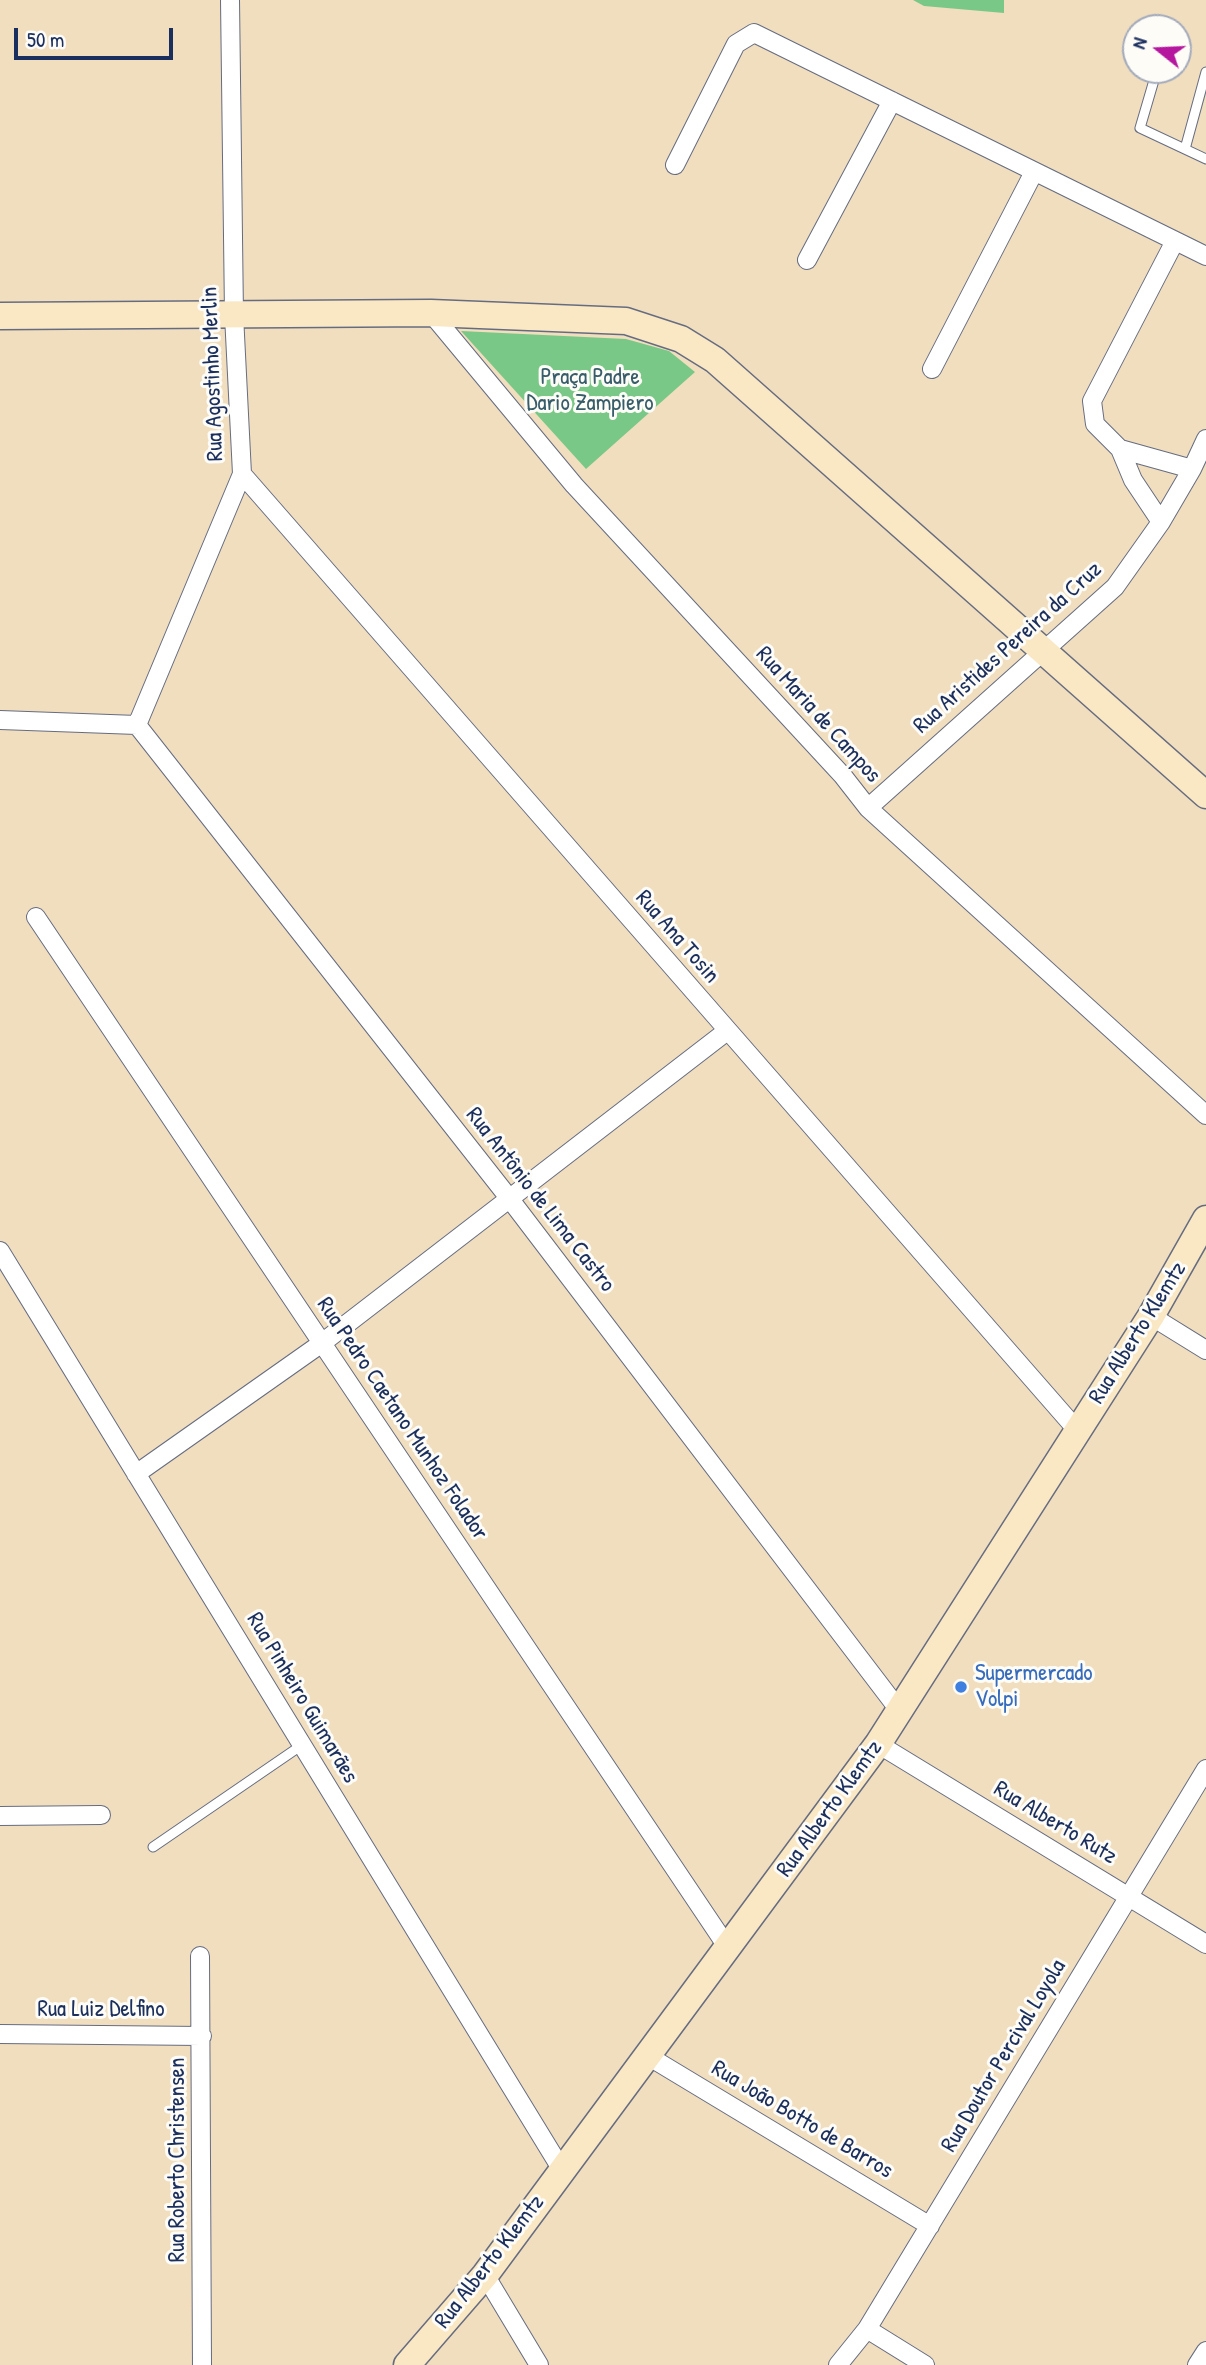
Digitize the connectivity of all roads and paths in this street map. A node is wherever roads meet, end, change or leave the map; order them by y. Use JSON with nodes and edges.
{"nodes":[{"id":1,"x":230,"y":0,"type":"edge"},
{"id":2,"x":1206,"y":72,"type":"edge"},
{"id":3,"x":1153,"y":84,"type":"edge"},
{"id":4,"x":892,"y":101,"type":"junction"},
{"id":5,"x":1185,"y":149,"type":"junction"},
{"id":6,"x":1206,"y":159,"type":"edge"},
{"id":7,"x":675,"y":165,"type":"dead end"},
{"id":8,"x":1034,"y":172,"type":"junction"},
{"id":9,"x":1175,"y":241,"type":"junction"},
{"id":10,"x":1206,"y":256,"type":"edge"},
{"id":11,"x":807,"y":260,"type":"dead end"},
{"id":12,"x":431,"y":313,"type":"junction"},
{"id":13,"x":234,"y":315,"type":"junction"},
{"id":14,"x":0,"y":316,"type":"edge"},
{"id":15,"x":932,"y":369,"type":"dead end"},
{"id":16,"x":1206,"y":439,"type":"edge"},
{"id":17,"x":1120,"y":449,"type":"junction"},
{"id":18,"x":1192,"y":469,"type":"junction"},
{"id":19,"x":242,"y":474,"type":"junction"},
{"id":20,"x":1161,"y":522,"type":"junction"},
{"id":21,"x":1044,"y":650,"type":"junction"},
{"id":22,"x":0,"y":720,"type":"edge"},
{"id":23,"x":136,"y":725,"type":"junction"},
{"id":24,"x":1206,"y":795,"type":"edge"},
{"id":25,"x":868,"y":808,"type":"junction"},
{"id":26,"x":36,"y":917,"type":"dead end"},
{"id":27,"x":727,"y":1031,"type":"junction"},
{"id":28,"x":1206,"y":1115,"type":"edge"},
{"id":29,"x":509,"y":1198,"type":"junction"},
{"id":30,"x":1206,"y":1219,"type":"edge"},
{"id":31,"x":0,"y":1251,"type":"edge"},
{"id":32,"x":1151,"y":1316,"type":"junction"},
{"id":33,"x":322,"y":1343,"type":"junction"},
{"id":34,"x":1206,"y":1350,"type":"edge"},
{"id":35,"x":1077,"y":1430,"type":"junction"},
{"id":36,"x":136,"y":1474,"type":"junction"},
{"id":37,"x":899,"y":1710,"type":"junction"},
{"id":38,"x":878,"y":1744,"type":"junction"},
{"id":39,"x":302,"y":1745,"type":"junction"},
{"id":40,"x":1206,"y":1769,"type":"edge"},
{"id":41,"x":100,"y":1815,"type":"dead end"},
{"id":42,"x":0,"y":1816,"type":"edge"},
{"id":43,"x":153,"y":1847,"type":"dead end"},
{"id":44,"x":1129,"y":1897,"type":"junction"},
{"id":45,"x":1206,"y":1944,"type":"edge"},
{"id":46,"x":728,"y":1948,"type":"junction"},
{"id":47,"x":200,"y":1956,"type":"dead end"},
{"id":48,"x":0,"y":2034,"type":"edge"},
{"id":49,"x":202,"y":2036,"type":"junction"},
{"id":50,"x":648,"y":2056,"type":"junction"},
{"id":51,"x":562,"y":2170,"type":"junction"},
{"id":52,"x":930,"y":2225,"type":"junction"},
{"id":53,"x":485,"y":2275,"type":"junction"},
{"id":54,"x":867,"y":2329,"type":"junction"},
{"id":55,"x":1206,"y":2351,"type":"edge"},
{"id":56,"x":202,"y":2365,"type":"edge"},
{"id":57,"x":407,"y":2365,"type":"edge"},
{"id":58,"x":539,"y":2365,"type":"edge"},
{"id":59,"x":838,"y":2365,"type":"edge"},
{"id":60,"x":925,"y":2365,"type":"edge"},
{"id":61,"x":1197,"y":2365,"type":"edge"}],
"edges":[{"from":1,"to":13,"type":"street","name":"Rua Agostinho Merlin"},
{"from":2,"to":5,"type":"lane"},
{"from":3,"to":5,"type":"lane"},
{"from":4,"to":7,"type":"street"},
{"from":4,"to":8,"type":"street"},
{"from":4,"to":11,"type":"street"},
{"from":5,"to":6,"type":"lane"},
{"from":8,"to":9,"type":"street"},
{"from":8,"to":15,"type":"street"},
{"from":9,"to":10,"type":"street"},
{"from":9,"to":17,"type":"street"},
{"from":12,"to":13,"type":"street"},
{"from":12,"to":21,"type":"street"},
{"from":12,"to":25,"type":"street","name":"Rua Maria de Campos"},
{"from":13,"to":14,"type":"street"},
{"from":13,"to":19,"type":"street","name":"Rua Agostinho Merlin"},
{"from":16,"to":18,"type":"street","name":"Rua Aristides Pereira da Cruz"},
{"from":17,"to":18,"type":"street"},
{"from":17,"to":20,"type":"street"},
{"from":18,"to":20,"type":"street","name":"Rua Aristides Pereira da Cruz"},
{"from":19,"to":23,"type":"street","name":"Rua Agostinho Merlin"},
{"from":19,"to":27,"type":"street","name":"Rua Ana Tosin"},
{"from":20,"to":21,"type":"street","name":"Rua Aristides Pereira da Cruz"},
{"from":21,"to":24,"type":"street"},
{"from":21,"to":25,"type":"street","name":"Rua Aristides Pereira da Cruz"},
{"from":22,"to":23,"type":"street"},
{"from":23,"to":29,"type":"street","name":"Rua Antônio de Lima Castro"},
{"from":25,"to":28,"type":"street","name":"Rua Maria de Campos"},
{"from":26,"to":33,"type":"street","name":"Rua Pedro Caetano Munhoz Folador"},
{"from":27,"to":29,"type":"street"},
{"from":27,"to":35,"type":"street","name":"Rua Ana Tosin"},
{"from":29,"to":33,"type":"street"},
{"from":29,"to":37,"type":"street","name":"Rua Antônio de Lima Castro"},
{"from":30,"to":32,"type":"street","name":"Rua Alberto Klemtz"},
{"from":31,"to":36,"type":"street","name":"Rua Pinheiro Guimarães"},
{"from":32,"to":34,"type":"street"},
{"from":32,"to":35,"type":"street","name":"Rua Alberto Klemtz"},
{"from":33,"to":36,"type":"street"},
{"from":33,"to":46,"type":"street","name":"Rua Pedro Caetano Munhoz Folador"},
{"from":35,"to":37,"type":"street","name":"Rua Alberto Klemtz"},
{"from":36,"to":39,"type":"street","name":"Rua Pinheiro Guimarães"},
{"from":37,"to":38,"type":"street","name":"Rua Alberto Klemtz"},
{"from":38,"to":44,"type":"street","name":"Rua Alberto Rutz"},
{"from":38,"to":46,"type":"street","name":"Rua Alberto Klemtz"},
{"from":39,"to":43,"type":"lane"},
{"from":39,"to":51,"type":"street","name":"Rua Pinheiro Guimarães"},
{"from":40,"to":44,"type":"street","name":"Rua Doutor Percival Loyola"},
{"from":41,"to":42,"type":"street"},
{"from":44,"to":45,"type":"street","name":"Rua Alberto Rutz"},
{"from":44,"to":52,"type":"street","name":"Rua Doutor Percival Loyola"},
{"from":46,"to":50,"type":"street","name":"Rua Alberto Klemtz"},
{"from":47,"to":49,"type":"street","name":"Rua Roberto Christensen"},
{"from":48,"to":49,"type":"street","name":"Rua Luiz Delfino"},
{"from":49,"to":56,"type":"street","name":"Rua Roberto Christensen"},
{"from":50,"to":51,"type":"street","name":"Rua Alberto Klemtz"},
{"from":50,"to":52,"type":"street","name":"Rua João Botto de Barros"},
{"from":51,"to":53,"type":"street","name":"Rua Alberto Klemtz"},
{"from":52,"to":54,"type":"street","name":"Rua Doutor Percival Loyola"},
{"from":53,"to":57,"type":"street","name":"Rua Alberto Klemtz"},
{"from":53,"to":58,"type":"street"},
{"from":54,"to":59,"type":"street","name":"Rua Doutor Percival Loyola"},
{"from":54,"to":60,"type":"street"},
{"from":55,"to":61,"type":"street"}]}
